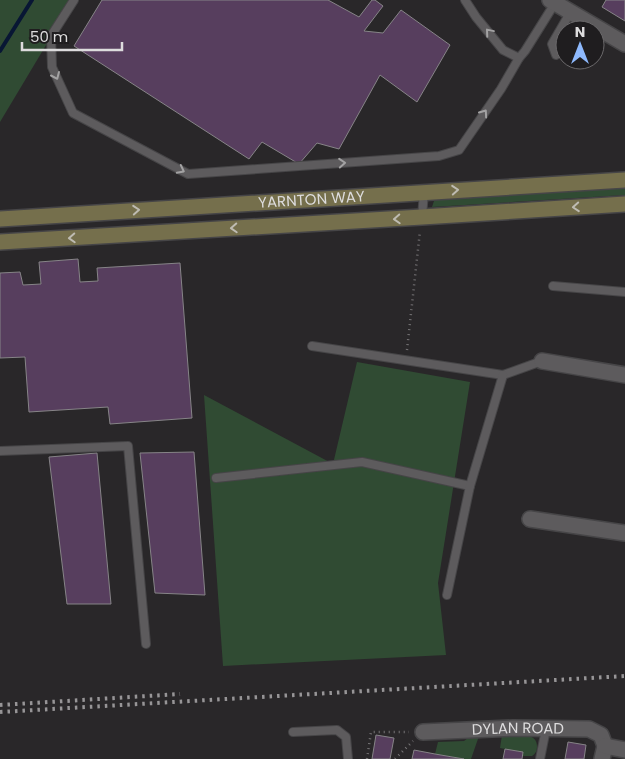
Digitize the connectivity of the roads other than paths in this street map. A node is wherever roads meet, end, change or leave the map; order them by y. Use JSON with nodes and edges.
{"nodes":[{"id":1,"x":74,"y":0,"type":"edge"},
{"id":2,"x":465,"y":0,"type":"edge"},
{"id":3,"x":552,"y":2,"type":"edge"},
{"id":4,"x":570,"y":13,"type":"junction"},
{"id":5,"x":566,"y":20,"type":"edge"},
{"id":6,"x":555,"y":39,"type":"edge"},
{"id":7,"x":625,"y":44,"type":"edge"},
{"id":8,"x":555,"y":52,"type":"edge"},
{"id":9,"x":519,"y":58,"type":"junction"},
{"id":10,"x":625,"y":180,"type":"edge"},
{"id":11,"x":424,"y":192,"type":"junction"},
{"id":12,"x":625,"y":204,"type":"edge"},
{"id":13,"x":422,"y":218,"type":"junction"},
{"id":14,"x":0,"y":219,"type":"edge"},
{"id":15,"x":0,"y":242,"type":"edge"},
{"id":16,"x":554,"y":286,"type":"dead end"},
{"id":17,"x":625,"y":292,"type":"edge"},
{"id":18,"x":312,"y":346,"type":"dead end"},
{"id":19,"x":542,"y":362,"type":"joint"},
{"id":20,"x":503,"y":375,"type":"junction"},
{"id":21,"x":625,"y":375,"type":"edge"},
{"id":22,"x":0,"y":451,"type":"edge"},
{"id":23,"x":216,"y":478,"type":"dead end"},
{"id":24,"x":470,"y":486,"type":"junction"},
{"id":25,"x":530,"y":519,"type":"dead end"},
{"id":26,"x":625,"y":533,"type":"edge"},
{"id":27,"x":447,"y":594,"type":"dead end"},
{"id":28,"x":146,"y":644,"type":"dead end"},
{"id":29,"x":546,"y":728,"type":"junction"},
{"id":30,"x":293,"y":732,"type":"dead end"},
{"id":31,"x":423,"y":732,"type":"road end"},
{"id":32,"x":625,"y":750,"type":"edge"},
{"id":33,"x":604,"y":753,"type":"edge"},
{"id":34,"x":348,"y":759,"type":"edge"},
{"id":35,"x":540,"y":759,"type":"edge"}],
"edges":[{"from":1,"to":9,"type":"lane","one_way":true},
{"from":9,"to":2,"type":"lane","one_way":true},
{"from":3,"to":4,"type":"street"},
{"from":3,"to":9,"type":"lane"},
{"from":4,"to":5,"type":"lane"},
{"from":4,"to":7,"type":"street"},
{"from":6,"to":8,"type":"lane"},
{"from":11,"to":10,"type":"street","name":"YARNTON WAY","one_way":true},
{"from":11,"to":13,"type":"lane"},
{"from":14,"to":11,"type":"street","name":"YARNTON WAY","one_way":true},
{"from":12,"to":13,"type":"street","name":"YARNTON WAY","one_way":true},
{"from":13,"to":15,"type":"street","name":"YARNTON WAY","one_way":true},
{"from":16,"to":17,"type":"lane"},
{"from":18,"to":20,"type":"lane"},
{"from":19,"to":20,"type":"lane"},
{"from":19,"to":21,"type":"street"},
{"from":20,"to":24,"type":"lane"},
{"from":22,"to":28,"type":"lane"},
{"from":23,"to":24,"type":"lane"},
{"from":24,"to":27,"type":"lane"},
{"from":25,"to":26,"type":"street"},
{"from":29,"to":31,"type":"street","name":"DYLAN ROAD"},
{"from":29,"to":33,"type":"street","name":"DYLAN ROAD"},
{"from":29,"to":35,"type":"lane"},
{"from":30,"to":34,"type":"lane"},
{"from":32,"to":33,"type":"street","name":"DYLAN ROAD"}]}
